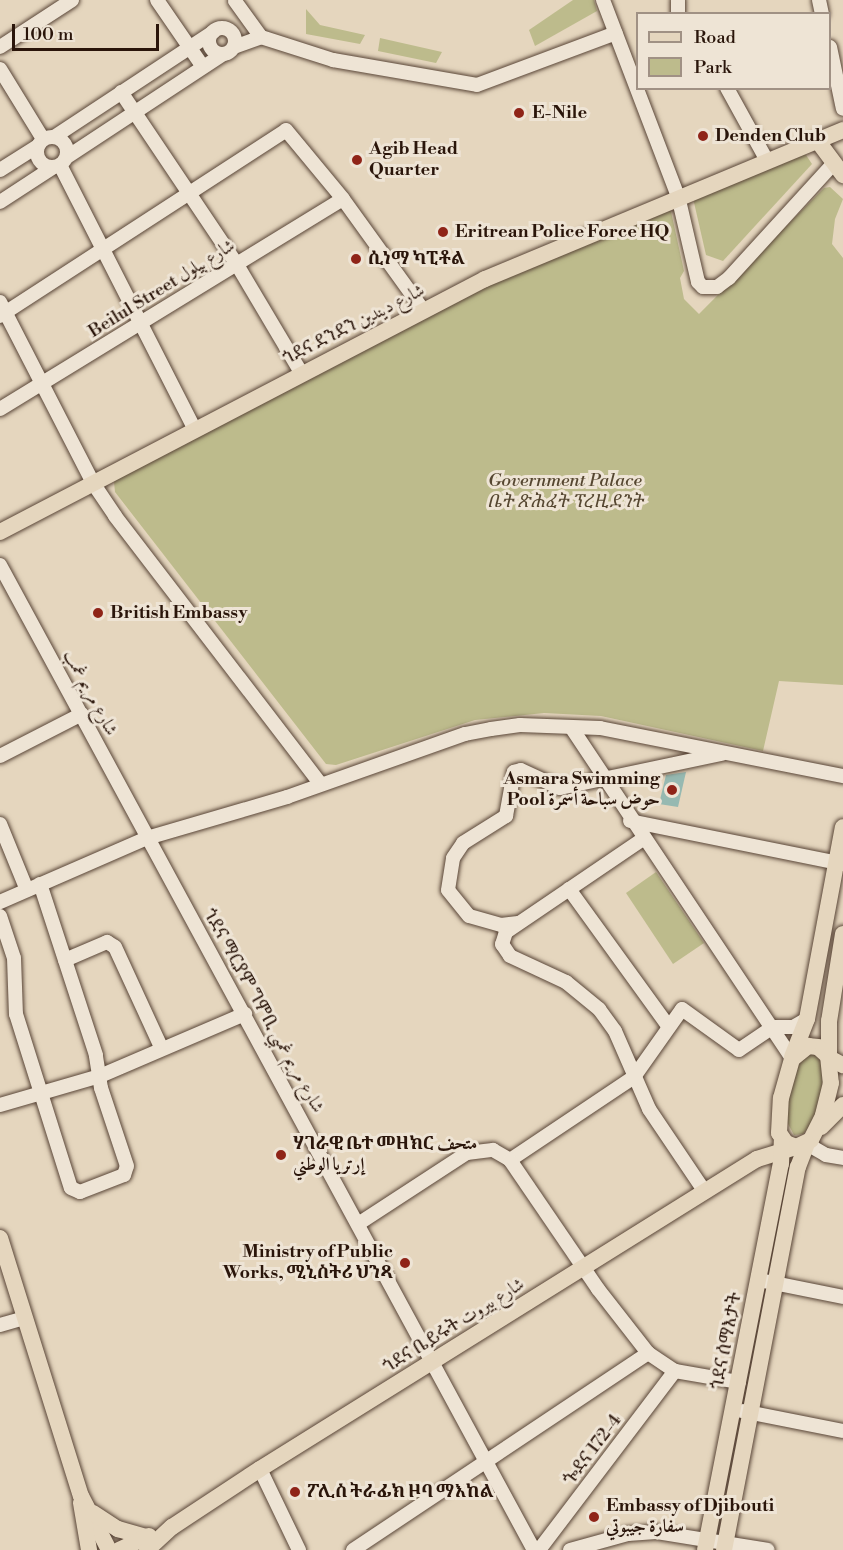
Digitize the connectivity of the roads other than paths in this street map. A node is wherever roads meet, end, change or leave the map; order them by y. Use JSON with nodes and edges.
{"nodes":[{"id":1,"x":72,"y":0,"type":"edge"},
{"id":2,"x":157,"y":0,"type":"edge"},
{"id":3,"x":603,"y":0,"type":"edge"},
{"id":4,"x":235,"y":1,"type":"edge"},
{"id":5,"x":219,"y":30,"type":"junction"},
{"id":6,"x":616,"y":33,"type":"junction"},
{"id":7,"x":261,"y":37,"type":"junction"},
{"id":8,"x":0,"y":47,"type":"edge"},
{"id":9,"x":189,"y":47,"type":"junction"},
{"id":10,"x":228,"y":50,"type":"junction"},
{"id":11,"x":831,"y":52,"type":"edge"},
{"id":12,"x":203,"y":67,"type":"junction"},
{"id":13,"x":0,"y":69,"type":"edge"},
{"id":14,"x":636,"y":86,"type":"edge"},
{"id":15,"x":638,"y":90,"type":"edge"},
{"id":16,"x":728,"y":90,"type":"edge"},
{"id":17,"x":121,"y":92,"type":"junction"},
{"id":18,"x":843,"y":109,"type":"edge"},
{"id":19,"x":136,"y":113,"type":"junction"},
{"id":20,"x":841,"y":135,"type":"edge"},
{"id":21,"x":817,"y":140,"type":"junction"},
{"id":22,"x":45,"y":141,"type":"junction"},
{"id":23,"x":766,"y":159,"type":"junction"},
{"id":24,"x":60,"y":163,"type":"junction"},
{"id":25,"x":838,"y":169,"type":"edge"},
{"id":26,"x":0,"y":170,"type":"edge"},
{"id":27,"x":189,"y":195,"type":"junction"},
{"id":28,"x":678,"y":196,"type":"junction"},
{"id":29,"x":343,"y":199,"type":"junction"},
{"id":30,"x":0,"y":202,"type":"edge"},
{"id":31,"x":106,"y":249,"type":"junction"},
{"id":32,"x":236,"y":263,"type":"junction"},
{"id":33,"x":2,"y":310,"type":"edge"},
{"id":34,"x":423,"y":310,"type":"junction"},
{"id":35,"x":143,"y":323,"type":"junction"},
{"id":36,"x":302,"y":374,"type":"junction"},
{"id":37,"x":43,"y":385,"type":"junction"},
{"id":38,"x":0,"y":409,"type":"edge"},
{"id":39,"x":195,"y":430,"type":"junction"},
{"id":40,"x":93,"y":483,"type":"junction"},
{"id":41,"x":0,"y":532,"type":"edge"},
{"id":42,"x":0,"y":565,"type":"edge"},
{"id":43,"x":82,"y":714,"type":"junction"},
{"id":44,"x":571,"y":727,"type":"junction"},
{"id":45,"x":724,"y":754,"type":"junction"},
{"id":46,"x":0,"y":756,"type":"edge"},
{"id":47,"x":843,"y":776,"type":"edge"},
{"id":48,"x":606,"y":781,"type":"junction"},
{"id":49,"x":321,"y":784,"type":"junction"},
{"id":50,"x":630,"y":821,"type":"junction"},
{"id":51,"x":0,"y":824,"type":"edge"},
{"id":52,"x":843,"y":827,"type":"edge"},
{"id":53,"x":147,"y":838,"type":"junction"},
{"id":54,"x":643,"y":839,"type":"junction"},
{"id":55,"x":840,"y":863,"type":"edge"},
{"id":56,"x":40,"y":884,"type":"junction"},
{"id":57,"x":569,"y":889,"type":"junction"},
{"id":58,"x":27,"y":890,"type":"junction"},
{"id":59,"x":0,"y":902,"type":"edge"},
{"id":60,"x":0,"y":916,"type":"edge"},
{"id":61,"x":519,"y":923,"type":"junction"},
{"id":62,"x":843,"y":934,"type":"edge"},
{"id":63,"x":65,"y":960,"type":"junction"},
{"id":64,"x":245,"y":1014,"type":"junction"},
{"id":65,"x":807,"y":1019,"type":"junction"},
{"id":66,"x":668,"y":1026,"type":"junction"},
{"id":67,"x":773,"y":1027,"type":"junction"},
{"id":68,"x":162,"y":1049,"type":"junction"},
{"id":69,"x":792,"y":1059,"type":"junction"},
{"id":70,"x":836,"y":1061,"type":"edge"},
{"id":71,"x":100,"y":1076,"type":"junction"},
{"id":72,"x":634,"y":1077,"type":"junction"},
{"id":73,"x":39,"y":1094,"type":"junction"},
{"id":74,"x":0,"y":1105,"type":"edge"},
{"id":75,"x":843,"y":1105,"type":"edge"},
{"id":76,"x":793,"y":1140,"type":"junction"},
{"id":77,"x":843,"y":1158,"type":"edge"},
{"id":78,"x":757,"y":1159,"type":"junction"},
{"id":79,"x":510,"y":1160,"type":"junction"},
{"id":80,"x":705,"y":1192,"type":"junction"},
{"id":81,"x":358,"y":1224,"type":"junction"},
{"id":82,"x":0,"y":1238,"type":"edge"},
{"id":83,"x":585,"y":1268,"type":"junction"},
{"id":84,"x":759,"y":1280,"type":"junction"},
{"id":85,"x":776,"y":1284,"type":"junction"},
{"id":86,"x":843,"y":1296,"type":"edge"},
{"id":87,"x":24,"y":1318,"type":"junction"},
{"id":88,"x":0,"y":1325,"type":"edge"},
{"id":89,"x":648,"y":1353,"type":"junction"},
{"id":90,"x":432,"y":1363,"type":"junction"},
{"id":91,"x":675,"y":1371,"type":"junction"},
{"id":92,"x":739,"y":1382,"type":"junction"},
{"id":93,"x":742,"y":1411,"type":"junction"},
{"id":94,"x":843,"y":1431,"type":"edge"},
{"id":95,"x":487,"y":1462,"type":"junction"},
{"id":96,"x":260,"y":1470,"type":"junction"},
{"id":97,"x":81,"y":1496,"type":"junction"},
{"id":98,"x":90,"y":1512,"type":"junction"},
{"id":99,"x":146,"y":1544,"type":"edge"},
{"id":100,"x":706,"y":1545,"type":"edge"},
{"id":101,"x":725,"y":1546,"type":"edge"},
{"id":102,"x":89,"y":1550,"type":"edge"},
{"id":103,"x":109,"y":1550,"type":"edge"},
{"id":104,"x":119,"y":1550,"type":"edge"},
{"id":105,"x":299,"y":1550,"type":"edge"},
{"id":106,"x":353,"y":1550,"type":"edge"},
{"id":107,"x":534,"y":1550,"type":"edge"},
{"id":108,"x":540,"y":1550,"type":"edge"},
{"id":109,"x":570,"y":1550,"type":"edge"},
{"id":110,"x":768,"y":1550,"type":"edge"}],
"edges":[{"from":1,"to":8,"type":"street"},
{"from":2,"to":9,"type":"street"},
{"from":3,"to":6,"type":"street"},
{"from":4,"to":5,"type":"street"},
{"from":4,"to":7,"type":"street"},
{"from":5,"to":9,"type":"street"},
{"from":5,"to":10,"type":"street"},
{"from":5,"to":10,"type":"street"},
{"from":6,"to":7,"type":"street"},
{"from":6,"to":14,"type":"street"},
{"from":7,"to":10,"type":"street"},
{"from":9,"to":12,"type":"street"},
{"from":9,"to":17,"type":"street"},
{"from":10,"to":12,"type":"street"},
{"from":11,"to":18,"type":"street"},
{"from":12,"to":19,"type":"street"},
{"from":13,"to":22,"type":"street"},
{"from":15,"to":28,"type":"street"},
{"from":16,"to":23,"type":"street"},
{"from":17,"to":19,"type":"street"},
{"from":17,"to":22,"type":"street"},
{"from":19,"to":24,"type":"street"},
{"from":19,"to":27,"type":"street"},
{"from":20,"to":21,"type":"main road","name":"ጎደና ደንደን شارع ديندين"},
{"from":21,"to":23,"type":"main road","name":"ጎደና ደንደን شارع ديندين"},
{"from":21,"to":25,"type":"main road"},
{"from":22,"to":24,"type":"street"},
{"from":22,"to":24,"type":"street"},
{"from":22,"to":26,"type":"street"},
{"from":23,"to":28,"type":"main road","name":"ጎደና ደንደን شارع ديندين"},
{"from":24,"to":30,"type":"street"},
{"from":24,"to":31,"type":"street"},
{"from":25,"to":28,"type":"street"},
{"from":27,"to":29,"type":"street"},
{"from":27,"to":31,"type":"street"},
{"from":27,"to":32,"type":"street"},
{"from":28,"to":34,"type":"main road","name":"ጎደና ደንደን شارع ديندين"},
{"from":29,"to":32,"type":"street","name":"Beilul Street شارع بيلول"},
{"from":29,"to":34,"type":"street"},
{"from":31,"to":33,"type":"street"},
{"from":31,"to":35,"type":"street"},
{"from":32,"to":35,"type":"street","name":"Beilul Street شارع بيلول"},
{"from":32,"to":36,"type":"street"},
{"from":33,"to":37,"type":"street"},
{"from":34,"to":36,"type":"main road","name":"ጎደና ደንደን شارع ديندين"},
{"from":35,"to":37,"type":"street","name":"Beilul Street شارع بيلول"},
{"from":35,"to":39,"type":"street"},
{"from":36,"to":39,"type":"main road","name":"ጎደና ደንደን شارع ديندين"},
{"from":37,"to":38,"type":"street","name":"Beilul Street شارع بيلول"},
{"from":37,"to":40,"type":"street"},
{"from":39,"to":40,"type":"main road","name":"ጎደና ደንደን شارع ديندين"},
{"from":40,"to":41,"type":"main road","name":"ጎደና ደንደን شارع ديندين"},
{"from":40,"to":49,"type":"street"},
{"from":42,"to":43,"type":"street","name":"شارع مريم غمب"},
{"from":43,"to":46,"type":"street"},
{"from":43,"to":53,"type":"street","name":"شارع مريم غمب"},
{"from":44,"to":45,"type":"street"},
{"from":44,"to":48,"type":"street"},
{"from":44,"to":49,"type":"street"},
{"from":45,"to":47,"type":"street"},
{"from":45,"to":48,"type":"street"},
{"from":48,"to":50,"type":"street"},
{"from":48,"to":61,"type":"street"},
{"from":49,"to":53,"type":"street"},
{"from":50,"to":54,"type":"street"},
{"from":50,"to":55,"type":"street"},
{"from":51,"to":58,"type":"street"},
{"from":52,"to":55,"type":"main road","name":"ጎደና ሰማእታት"},
{"from":53,"to":56,"type":"street"},
{"from":53,"to":64,"type":"street","name":"ጎደና ማርያም ግምቢ شارع مريم غمبي"},
{"from":54,"to":57,"type":"street"},
{"from":54,"to":67,"type":"street"},
{"from":55,"to":65,"type":"main road","name":"ጎደና ሰማእታት"},
{"from":56,"to":58,"type":"street"},
{"from":56,"to":63,"type":"street"},
{"from":57,"to":61,"type":"street"},
{"from":57,"to":66,"type":"street"},
{"from":58,"to":59,"type":"street"},
{"from":60,"to":73,"type":"street"},
{"from":61,"to":72,"type":"street"},
{"from":62,"to":70,"type":"main road","name":"ጎደና ሰማእታት"},
{"from":63,"to":68,"type":"street"},
{"from":63,"to":71,"type":"street"},
{"from":64,"to":68,"type":"street"},
{"from":64,"to":81,"type":"street","name":"ጎደና ማርያም ግምቢ شارع مريم غمبي"},
{"from":65,"to":67,"type":"street"},
{"from":65,"to":69,"type":"main road","name":"ጎደና ሰማእታት"},
{"from":66,"to":67,"type":"street"},
{"from":66,"to":72,"type":"street"},
{"from":67,"to":69,"type":"street"},
{"from":68,"to":71,"type":"street"},
{"from":69,"to":70,"type":"main road"},
{"from":69,"to":76,"type":"main road","name":"ጎደና ሰማእታት"},
{"from":70,"to":76,"type":"main road","name":"ጎደና ሰማእታት"},
{"from":71,"to":73,"type":"street"},
{"from":71,"to":73,"type":"street"},
{"from":72,"to":79,"type":"street"},
{"from":72,"to":80,"type":"street"},
{"from":73,"to":74,"type":"street"},
{"from":75,"to":76,"type":"main road"},
{"from":76,"to":77,"type":"street"},
{"from":76,"to":78,"type":"main road"},
{"from":76,"to":78,"type":"main road"},
{"from":76,"to":84,"type":"main road","name":"ጎደና ሰማእታት"},
{"from":76,"to":85,"type":"main road","name":"ጎደና ሰማእታት"},
{"from":78,"to":80,"type":"main road","name":"ጎደና ቤይሩት شارع بيروت"},
{"from":79,"to":81,"type":"street"},
{"from":79,"to":83,"type":"street"},
{"from":80,"to":83,"type":"main road","name":"ጎደና ቤይሩት شارع بيروت"},
{"from":81,"to":90,"type":"street","name":"ጎደና ማርያም ግምቢ شارع مريم غمبي"},
{"from":82,"to":87,"type":"main road"},
{"from":83,"to":89,"type":"street"},
{"from":83,"to":90,"type":"main road","name":"ጎደና ቤይሩት شارع بيروت"},
{"from":84,"to":85,"type":"street"},
{"from":84,"to":92,"type":"main road","name":"ጎደና ሰማእታት"},
{"from":85,"to":86,"type":"street"},
{"from":85,"to":93,"type":"main road","name":"ጎደና ሰማእታት"},
{"from":87,"to":88,"type":"street"},
{"from":87,"to":97,"type":"main road"},
{"from":89,"to":91,"type":"street"},
{"from":89,"to":95,"type":"street"},
{"from":90,"to":95,"type":"street","name":"ጎደና ማርያም ግምቢ شارع مريم غمبي"},
{"from":90,"to":96,"type":"main road","name":"ጎደና ቤይሩት شارع بيروت"},
{"from":91,"to":92,"type":"street"},
{"from":91,"to":108,"type":"street","name":"ጐደና 172-4"},
{"from":92,"to":93,"type":"main road","name":"ጎደና ሰማእታት"},
{"from":93,"to":94,"type":"street"},
{"from":93,"to":100,"type":"main road","name":"ጎደና ሰማእታት"},
{"from":93,"to":101,"type":"main road","name":"ጎደና ሰማእታት"},
{"from":95,"to":106,"type":"street"},
{"from":95,"to":107,"type":"street","name":"ጎደና ማርያም ግምቢ شارع مريم غمبي"},
{"from":96,"to":99,"type":"main road","name":"ጎደና ቤይሩት شارع بيروت"},
{"from":96,"to":105,"type":"street"},
{"from":97,"to":98,"type":"main road"},
{"from":97,"to":102,"type":"main road"},
{"from":98,"to":99,"type":"main road"},
{"from":98,"to":103,"type":"main road"},
{"from":99,"to":104,"type":"main road","name":"ጎደና ቤይሩት شارع بيروت"},
{"from":100,"to":101,"type":"street"},
{"from":100,"to":109,"type":"street"},
{"from":101,"to":110,"type":"street"}]}
